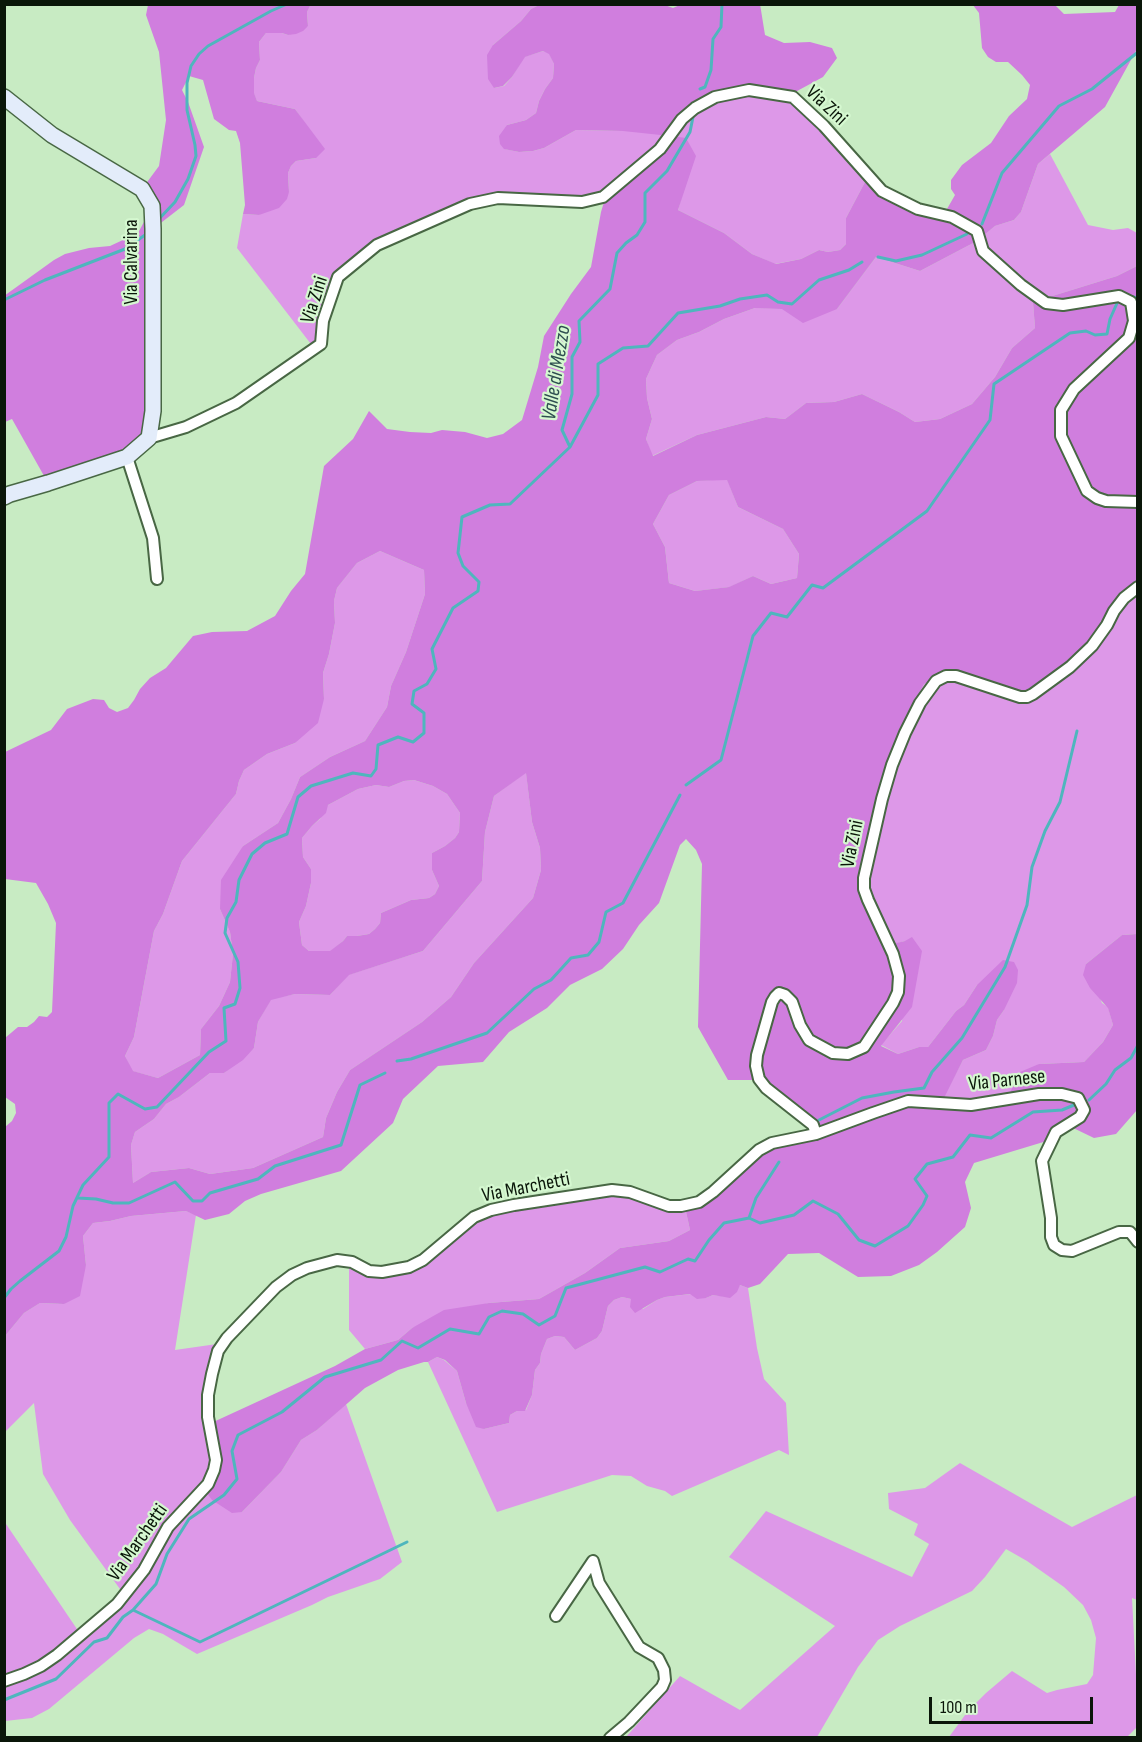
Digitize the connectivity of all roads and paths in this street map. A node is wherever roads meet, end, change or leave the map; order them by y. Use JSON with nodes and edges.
{"nodes":[{"id":1,"x":4,"y":97,"type":"edge"},
{"id":2,"x":149,"y":438,"type":"junction"},
{"id":3,"x":127,"y":458,"type":"junction"},
{"id":4,"x":4,"y":497,"type":"edge"},
{"id":5,"x":1137,"y":502,"type":"edge"},
{"id":6,"x":157,"y":579,"type":"dead end"},
{"id":7,"x":1137,"y":587,"type":"edge"},
{"id":8,"x":931,"y":1101,"type":"joint"},
{"id":9,"x":816,"y":1134,"type":"junction"},
{"id":10,"x":1137,"y":1242,"type":"edge"},
{"id":11,"x":556,"y":1616,"type":"dead end"},
{"id":12,"x":4,"y":1681,"type":"edge"},
{"id":13,"x":610,"y":1737,"type":"edge"}],
"edges":[{"from":1,"to":2,"type":"street","name":"Via Calvarina"},
{"from":2,"to":3,"type":"street"},
{"from":2,"to":5,"type":"street","name":"Via Zini"},
{"from":3,"to":4,"type":"street"},
{"from":3,"to":6,"type":"street"},
{"from":7,"to":9,"type":"street","name":"Via Zini"},
{"from":8,"to":9,"type":"street","name":"Via Marchetti"},
{"from":8,"to":10,"type":"street","name":"Via Parnese"},
{"from":9,"to":12,"type":"street","name":"Via Marchetti"},
{"from":11,"to":13,"type":"street"}]}
